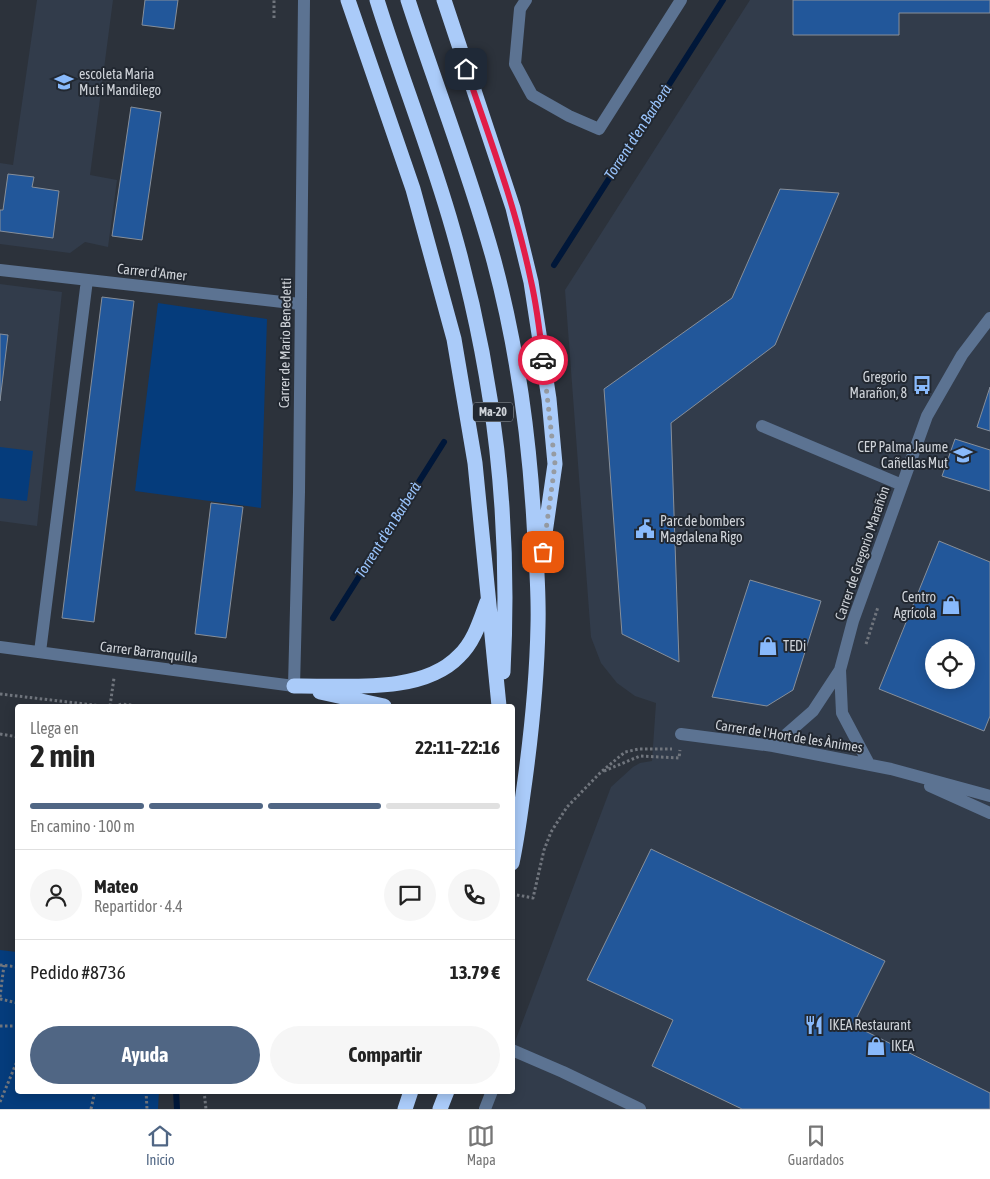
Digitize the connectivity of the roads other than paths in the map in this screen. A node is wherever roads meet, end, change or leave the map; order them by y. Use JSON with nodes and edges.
{"nodes":[{"id":1,"x":304,"y":0,"type":"edge"},
{"id":2,"x":348,"y":0,"type":"edge"},
{"id":3,"x":377,"y":0,"type":"edge"},
{"id":4,"x":408,"y":0,"type":"edge"},
{"id":5,"x":444,"y":0,"type":"edge"},
{"id":6,"x":526,"y":0,"type":"edge"},
{"id":7,"x":681,"y":0,"type":"edge"},
{"id":8,"x":0,"y":270,"type":"edge"},
{"id":9,"x":87,"y":280,"type":"junction"},
{"id":10,"x":300,"y":304,"type":"junction"},
{"id":11,"x":990,"y":318,"type":"edge"},
{"id":12,"x":762,"y":426,"type":"dead end"},
{"id":13,"x":902,"y":485,"type":"junction"},
{"id":14,"x":538,"y":587,"type":"junction"},
{"id":15,"x":488,"y":600,"type":"junction"},
{"id":16,"x":0,"y":647,"type":"edge"},
{"id":17,"x":40,"y":652,"type":"junction"},
{"id":18,"x":840,"y":670,"type":"junction"},
{"id":19,"x":294,"y":686,"type":"junction"},
{"id":20,"x":375,"y":704,"type":"edge"},
{"id":21,"x":500,"y":704,"type":"edge"},
{"id":22,"x":500,"y":704,"type":"edge"},
{"id":23,"x":681,"y":734,"type":"road end"},
{"id":24,"x":773,"y":746,"type":"junction"},
{"id":25,"x":869,"y":764,"type":"junction"},
{"id":26,"x":891,"y":768,"type":"junction"},
{"id":27,"x":990,"y":796,"type":"edge"},
{"id":28,"x":990,"y":813,"type":"edge"},
{"id":29,"x":515,"y":849,"type":"edge"},
{"id":30,"x":515,"y":1051,"type":"edge"},
{"id":31,"x":410,"y":1094,"type":"edge"},
{"id":32,"x":447,"y":1094,"type":"edge"},
{"id":33,"x":491,"y":1094,"type":"edge"},
{"id":34,"x":404,"y":1109,"type":"edge"},
{"id":35,"x":440,"y":1109,"type":"edge"},
{"id":36,"x":485,"y":1109,"type":"edge"},
{"id":37,"x":640,"y":1109,"type":"edge"}],
"edges":[{"from":1,"to":10,"type":"street","name":"Carrer de Mario Benedetti"},
{"from":2,"to":15,"type":"highway"},
{"from":3,"to":22,"type":"highway","number":"Ma-20"},
{"from":4,"to":14,"type":"highway","number":"Ma-20"},
{"from":5,"to":14,"type":"highway"},
{"from":6,"to":7,"type":"street"},
{"from":8,"to":9,"type":"street","name":"Carrer d'Amer"},
{"from":9,"to":10,"type":"street","name":"Carrer d'Amer"},
{"from":9,"to":17,"type":"street"},
{"from":10,"to":19,"type":"street","name":"Carrer de Mario Benedetti"},
{"from":11,"to":13,"type":"street","name":"Carrer de Gregorio Marañón"},
{"from":12,"to":13,"type":"street"},
{"from":13,"to":18,"type":"street","name":"Carrer de Gregorio Marañón"},
{"from":14,"to":29,"type":"highway","number":"Ma-20"},
{"from":15,"to":19,"type":"highway"},
{"from":15,"to":21,"type":"highway"},
{"from":16,"to":17,"type":"street","name":"Carrer Barranquilla"},
{"from":17,"to":19,"type":"street","name":"Carrer Barranquilla"},
{"from":18,"to":24,"type":"street","name":"Carrer de Gregorio Marañón"},
{"from":18,"to":25,"type":"street","name":"Carrer de Gregorio Marañón"},
{"from":19,"to":20,"type":"highway"},
{"from":23,"to":24,"type":"street","name":"Carrer de l'Hort de les Ànimes"},
{"from":24,"to":25,"type":"street","name":"Carrer de l'Hort de les Ànimes"},
{"from":25,"to":26,"type":"street","name":"Carrer de l'Hort de les Ànimes"},
{"from":26,"to":27,"type":"street","name":"Carrer de l'Hort de les Ànimes"},
{"from":26,"to":28,"type":"street","name":"Carrer de l'Hort de les Ànimes"},
{"from":30,"to":37,"type":"street"},
{"from":31,"to":34,"type":"highway"},
{"from":32,"to":35,"type":"highway"},
{"from":33,"to":36,"type":"street"}]}
